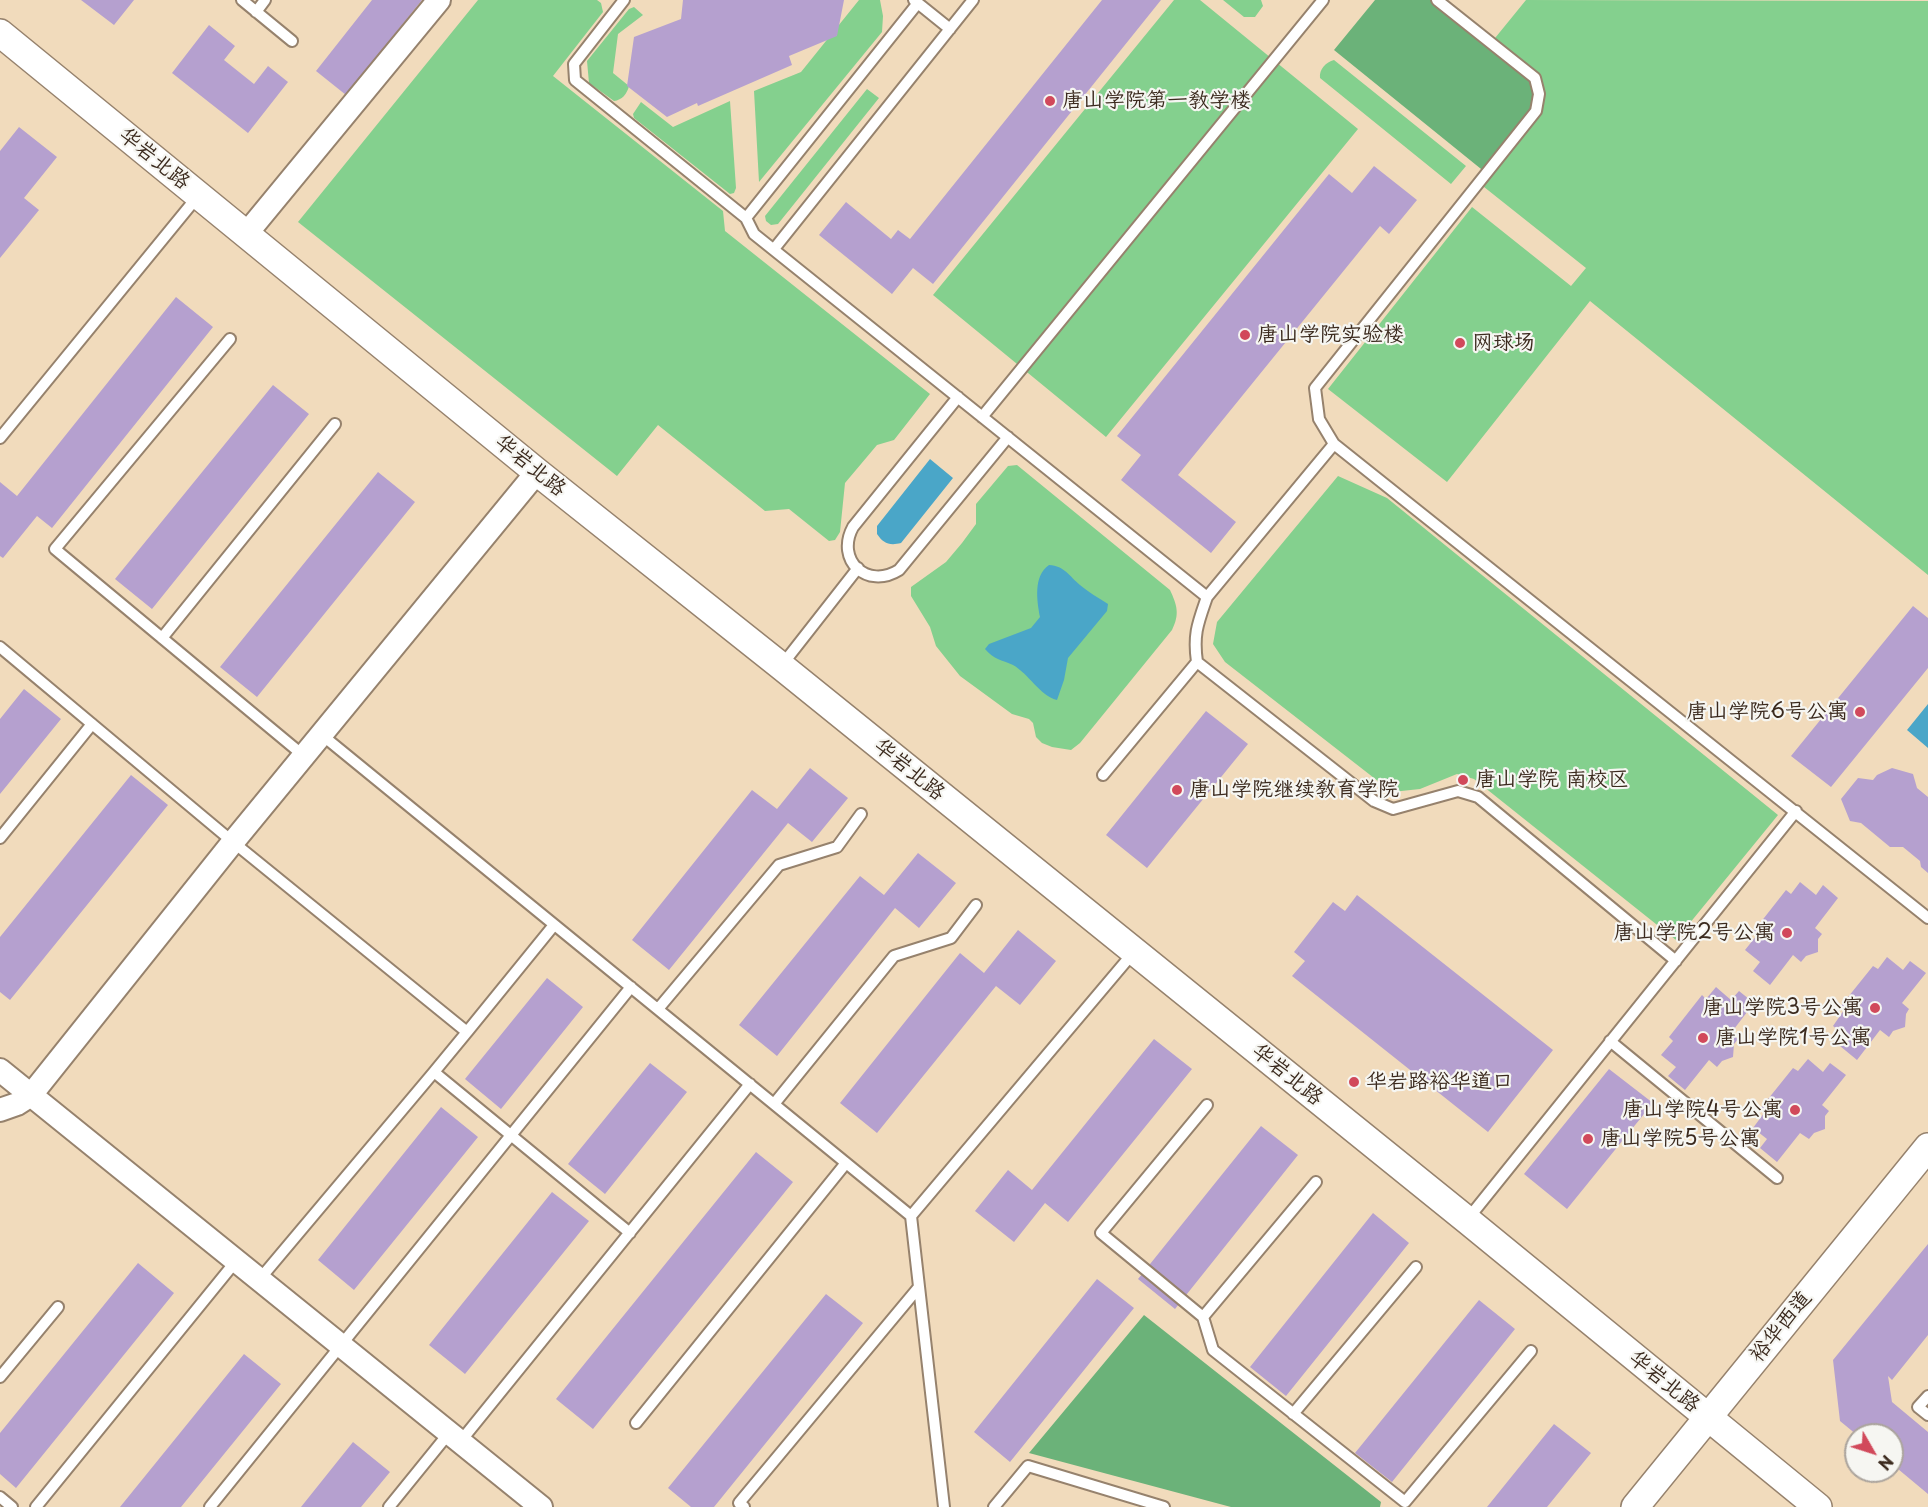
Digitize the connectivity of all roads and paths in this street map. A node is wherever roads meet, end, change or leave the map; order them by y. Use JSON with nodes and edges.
{"nodes":[{"id":1,"x":242,"y":0,"type":"edge"},
{"id":2,"x":265,"y":0,"type":"edge"},
{"id":3,"x":439,"y":0,"type":"edge"},
{"id":4,"x":624,"y":0,"type":"edge"},
{"id":5,"x":973,"y":0,"type":"edge"},
{"id":6,"x":1323,"y":0,"type":"edge"},
{"id":7,"x":1437,"y":0,"type":"edge"},
{"id":8,"x":916,"y":2,"type":"edge"},
{"id":9,"x":256,"y":12,"type":"junction"},
{"id":10,"x":950,"y":29,"type":"junction"},
{"id":11,"x":0,"y":33,"type":"edge"},
{"id":12,"x":292,"y":41,"type":"dead end"},
{"id":13,"x":199,"y":196,"type":"junction"},
{"id":14,"x":746,"y":218,"type":"junction"},
{"id":15,"x":247,"y":233,"type":"junction"},
{"id":16,"x":774,"y":249,"type":"junction"},
{"id":17,"x":230,"y":339,"type":"dead end"},
{"id":18,"x":958,"y":397,"type":"junction"},
{"id":19,"x":982,"y":417,"type":"junction"},
{"id":20,"x":335,"y":424,"type":"dead end"},
{"id":21,"x":2,"y":430,"type":"edge"},
{"id":22,"x":1008,"y":437,"type":"junction"},
{"id":23,"x":1334,"y":444,"type":"junction"},
{"id":24,"x":537,"y":472,"type":"junction"},
{"id":25,"x":858,"y":568,"type":"junction"},
{"id":26,"x":1207,"y":597,"type":"junction"},
{"id":27,"x":162,"y":638,"type":"junction"},
{"id":28,"x":0,"y":647,"type":"edge"},
{"id":29,"x":1197,"y":662,"type":"junction"},
{"id":30,"x":781,"y":666,"type":"junction"},
{"id":31,"x":92,"y":724,"type":"junction"},
{"id":32,"x":322,"y":735,"type":"junction"},
{"id":33,"x":304,"y":756,"type":"junction"},
{"id":34,"x":1103,"y":775,"type":"dead end"},
{"id":35,"x":1796,"y":811,"type":"junction"},
{"id":36,"x":861,"y":814,"type":"dead end"},
{"id":37,"x":0,"y":838,"type":"edge"},
{"id":38,"x":233,"y":842,"type":"junction"},
{"id":39,"x":976,"y":905,"type":"dead end"},
{"id":40,"x":1928,"y":918,"type":"edge"},
{"id":41,"x":554,"y":924,"type":"junction"},
{"id":42,"x":1134,"y":952,"type":"junction"},
{"id":43,"x":1676,"y":961,"type":"junction"},
{"id":44,"x":631,"y":987,"type":"junction"},
{"id":45,"x":658,"y":1009,"type":"junction"},
{"id":46,"x":467,"y":1032,"type":"junction"},
{"id":47,"x":1610,"y":1041,"type":"junction"},
{"id":48,"x":0,"y":1070,"type":"edge"},
{"id":49,"x":434,"y":1072,"type":"junction"},
{"id":50,"x":750,"y":1084,"type":"junction"},
{"id":51,"x":31,"y":1095,"type":"junction"},
{"id":52,"x":774,"y":1104,"type":"junction"},
{"id":53,"x":1207,"y":1105,"type":"dead end"},
{"id":54,"x":0,"y":1110,"type":"edge"},
{"id":55,"x":511,"y":1134,"type":"junction"},
{"id":56,"x":1928,"y":1147,"type":"edge"},
{"id":57,"x":846,"y":1163,"type":"junction"},
{"id":58,"x":1777,"y":1178,"type":"dead end"},
{"id":59,"x":1316,"y":1182,"type":"dead end"},
{"id":60,"x":911,"y":1216,"type":"junction"},
{"id":61,"x":1467,"y":1220,"type":"junction"},
{"id":62,"x":630,"y":1233,"type":"junction"},
{"id":63,"x":236,"y":1261,"type":"junction"},
{"id":64,"x":1416,"y":1267,"type":"dead end"},
{"id":65,"x":259,"y":1280,"type":"junction"},
{"id":66,"x":919,"y":1287,"type":"junction"},
{"id":67,"x":58,"y":1307,"type":"dead end"},
{"id":68,"x":1203,"y":1317,"type":"junction"},
{"id":69,"x":340,"y":1344,"type":"junction"},
{"id":70,"x":1531,"y":1351,"type":"dead end"},
{"id":71,"x":0,"y":1377,"type":"edge"},
{"id":72,"x":1928,"y":1396,"type":"edge"},
{"id":73,"x":1293,"y":1414,"type":"junction"},
{"id":74,"x":1928,"y":1415,"type":"edge"},
{"id":75,"x":1707,"y":1417,"type":"junction"},
{"id":76,"x":636,"y":1423,"type":"dead end"},
{"id":77,"x":455,"y":1438,"type":"junction"},
{"id":78,"x":0,"y":1497,"type":"edge"},
{"id":79,"x":1403,"y":1504,"type":"edge"},
{"id":80,"x":1158,"y":1506,"type":"edge"},
{"id":81,"x":12,"y":1507,"type":"edge"},
{"id":82,"x":36,"y":1507,"type":"edge"},
{"id":83,"x":210,"y":1507,"type":"edge"},
{"id":84,"x":389,"y":1507,"type":"edge"},
{"id":85,"x":541,"y":1507,"type":"edge"},
{"id":86,"x":744,"y":1507,"type":"edge"},
{"id":87,"x":944,"y":1507,"type":"edge"},
{"id":88,"x":994,"y":1507,"type":"edge"},
{"id":89,"x":1635,"y":1507,"type":"edge"},
{"id":90,"x":1818,"y":1507,"type":"edge"}],
"edges":[{"from":1,"to":9,"type":"lane"},
{"from":2,"to":9,"type":"lane"},
{"from":3,"to":15,"type":"street"},
{"from":4,"to":14,"type":"lane"},
{"from":5,"to":10,"type":"lane"},
{"from":6,"to":19,"type":"lane"},
{"from":7,"to":23,"type":"lane"},
{"from":8,"to":10,"type":"lane"},
{"from":8,"to":14,"type":"lane"},
{"from":9,"to":12,"type":"lane"},
{"from":10,"to":16,"type":"lane"},
{"from":11,"to":13,"type":"street","name":"华岩北路"},
{"from":13,"to":15,"type":"street","name":"华岩北路"},
{"from":13,"to":21,"type":"lane"},
{"from":14,"to":16,"type":"lane"},
{"from":15,"to":24,"type":"street","name":"华岩北路"},
{"from":16,"to":18,"type":"lane"},
{"from":17,"to":27,"type":"lane"},
{"from":18,"to":19,"type":"lane"},
{"from":18,"to":25,"type":"lane"},
{"from":19,"to":22,"type":"lane"},
{"from":20,"to":27,"type":"lane"},
{"from":22,"to":25,"type":"lane"},
{"from":22,"to":26,"type":"lane"},
{"from":23,"to":26,"type":"lane"},
{"from":23,"to":35,"type":"lane"},
{"from":24,"to":30,"type":"street","name":"华岩北路"},
{"from":24,"to":32,"type":"street"},
{"from":25,"to":30,"type":"lane"},
{"from":26,"to":29,"type":"lane"},
{"from":27,"to":33,"type":"lane"},
{"from":28,"to":31,"type":"lane"},
{"from":29,"to":34,"type":"lane"},
{"from":29,"to":43,"type":"lane"},
{"from":30,"to":42,"type":"street","name":"华岩北路"},
{"from":31,"to":37,"type":"lane"},
{"from":31,"to":38,"type":"lane"},
{"from":32,"to":33,"type":"street"},
{"from":32,"to":41,"type":"lane"},
{"from":33,"to":38,"type":"street"},
{"from":35,"to":40,"type":"lane"},
{"from":35,"to":43,"type":"lane"},
{"from":36,"to":45,"type":"lane"},
{"from":38,"to":46,"type":"lane"},
{"from":38,"to":51,"type":"street"},
{"from":39,"to":52,"type":"lane"},
{"from":41,"to":44,"type":"lane"},
{"from":41,"to":46,"type":"lane"},
{"from":42,"to":60,"type":"lane"},
{"from":42,"to":61,"type":"street","name":"华岩北路"},
{"from":43,"to":47,"type":"lane"},
{"from":44,"to":45,"type":"lane"},
{"from":44,"to":55,"type":"lane"},
{"from":45,"to":50,"type":"lane"},
{"from":46,"to":49,"type":"lane"},
{"from":47,"to":58,"type":"lane"},
{"from":47,"to":61,"type":"lane"},
{"from":48,"to":51,"type":"street"},
{"from":49,"to":55,"type":"lane"},
{"from":49,"to":65,"type":"lane"},
{"from":50,"to":52,"type":"lane"},
{"from":50,"to":62,"type":"lane"},
{"from":51,"to":54,"type":"street"},
{"from":51,"to":63,"type":"street"},
{"from":52,"to":57,"type":"lane"},
{"from":53,"to":68,"type":"lane"},
{"from":55,"to":62,"type":"lane"},
{"from":55,"to":69,"type":"lane"},
{"from":56,"to":75,"type":"street","name":"裕华西道"},
{"from":57,"to":60,"type":"lane"},
{"from":57,"to":76,"type":"lane"},
{"from":59,"to":68,"type":"lane"},
{"from":60,"to":66,"type":"lane"},
{"from":61,"to":75,"type":"street","name":"华岩北路"},
{"from":62,"to":77,"type":"lane"},
{"from":63,"to":65,"type":"street"},
{"from":63,"to":82,"type":"lane"},
{"from":64,"to":73,"type":"lane"},
{"from":65,"to":69,"type":"street"},
{"from":66,"to":86,"type":"lane"},
{"from":66,"to":87,"type":"lane"},
{"from":67,"to":71,"type":"lane"},
{"from":68,"to":73,"type":"lane"},
{"from":69,"to":77,"type":"street"},
{"from":69,"to":83,"type":"lane"},
{"from":70,"to":79,"type":"lane"},
{"from":72,"to":74,"type":"lane"},
{"from":73,"to":79,"type":"lane"},
{"from":75,"to":89,"type":"street","name":"裕华西道"},
{"from":75,"to":90,"type":"street","name":"华岩北路"},
{"from":77,"to":84,"type":"lane"},
{"from":77,"to":85,"type":"street"},
{"from":78,"to":81,"type":"lane"},
{"from":80,"to":88,"type":"lane"}]}
